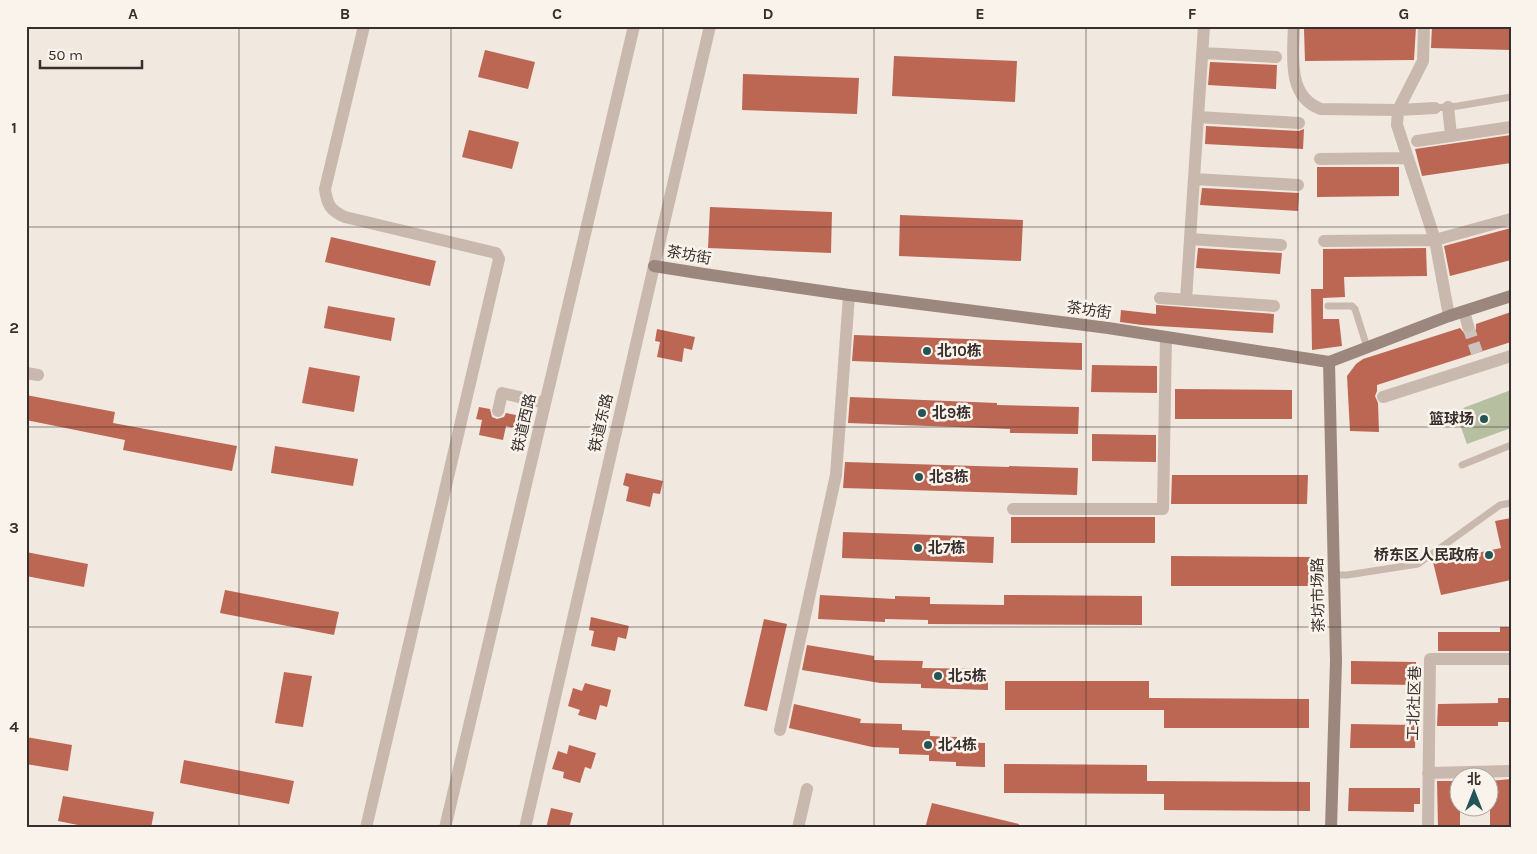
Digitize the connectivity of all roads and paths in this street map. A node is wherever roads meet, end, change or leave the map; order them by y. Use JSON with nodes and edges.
{"nodes":[{"id":1,"x":364,"y":26,"type":"edge"},
{"id":2,"x":634,"y":26,"type":"edge"},
{"id":3,"x":710,"y":26,"type":"edge"},
{"id":4,"x":1204,"y":26,"type":"edge"},
{"id":5,"x":1294,"y":26,"type":"edge"},
{"id":6,"x":1424,"y":26,"type":"edge"},
{"id":7,"x":1203,"y":53,"type":"junction"},
{"id":8,"x":1276,"y":57,"type":"dead end"},
{"id":9,"x":1511,"y":97,"type":"edge"},
{"id":10,"x":1442,"y":108,"type":"junction"},
{"id":11,"x":1398,"y":110,"type":"junction"},
{"id":12,"x":1198,"y":117,"type":"junction"},
{"id":13,"x":1299,"y":123,"type":"dead end"},
{"id":14,"x":1511,"y":127,"type":"edge"},
{"id":15,"x":1451,"y":136,"type":"junction"},
{"id":16,"x":1417,"y":141,"type":"dead end"},
{"id":17,"x":1408,"y":158,"type":"junction"},
{"id":18,"x":1320,"y":159,"type":"dead end"},
{"id":19,"x":1194,"y":179,"type":"junction"},
{"id":20,"x":1298,"y":185,"type":"dead end"},
{"id":21,"x":1511,"y":219,"type":"edge"},
{"id":22,"x":1190,"y":239,"type":"junction"},
{"id":23,"x":1435,"y":240,"type":"junction"},
{"id":24,"x":1324,"y":241,"type":"dead end"},
{"id":25,"x":1281,"y":245,"type":"dead end"},
{"id":26,"x":654,"y":266,"type":"junction"},
{"id":27,"x":849,"y":295,"type":"junction"},
{"id":28,"x":1511,"y":296,"type":"edge"},
{"id":29,"x":1160,"y":298,"type":"dead end"},
{"id":30,"x":1186,"y":300,"type":"junction"},
{"id":31,"x":1274,"y":306,"type":"dead end"},
{"id":32,"x":1328,"y":306,"type":"dead end"},
{"id":33,"x":1464,"y":311,"type":"junction"},
{"id":34,"x":1449,"y":316,"type":"junction"},
{"id":35,"x":1468,"y":326,"type":"tunnel mouth"},
{"id":36,"x":1166,"y":337,"type":"junction"},
{"id":37,"x":1367,"y":348,"type":"junction"},
{"id":38,"x":1511,"y":356,"type":"edge"},
{"id":39,"x":1329,"y":362,"type":"junction"},
{"id":40,"x":1383,"y":397,"type":"dead end"},
{"id":41,"x":545,"y":403,"type":"junction"},
{"id":42,"x":498,"y":411,"type":"dead end"},
{"id":43,"x":1511,"y":445,"type":"edge"},
{"id":44,"x":1462,"y":465,"type":"dead end"},
{"id":45,"x":1511,"y":504,"type":"edge"},
{"id":46,"x":1013,"y":509,"type":"dead end"},
{"id":47,"x":1334,"y":575,"type":"junction"},
{"id":48,"x":1511,"y":658,"type":"edge"},
{"id":49,"x":780,"y":730,"type":"dead end"},
{"id":50,"x":1511,"y":771,"type":"edge"},
{"id":51,"x":1428,"y":773,"type":"junction"},
{"id":52,"x":807,"y":790,"type":"dead end"},
{"id":53,"x":366,"y":828,"type":"edge"},
{"id":54,"x":445,"y":828,"type":"edge"},
{"id":55,"x":526,"y":828,"type":"edge"},
{"id":56,"x":798,"y":828,"type":"edge"},
{"id":57,"x":1330,"y":828,"type":"edge"},
{"id":58,"x":1428,"y":828,"type":"edge"}],
"edges":[{"from":1,"to":53,"type":"street"},
{"from":2,"to":41,"type":"street","name":"铁道西路"},
{"from":3,"to":26,"type":"street","name":"铁道东路"},
{"from":4,"to":7,"type":"street"},
{"from":5,"to":11,"type":"street"},
{"from":6,"to":11,"type":"street"},
{"from":7,"to":8,"type":"street"},
{"from":7,"to":12,"type":"street"},
{"from":9,"to":10,"type":"lane"},
{"from":10,"to":11,"type":"street"},
{"from":10,"to":15,"type":"street"},
{"from":11,"to":17,"type":"street"},
{"from":12,"to":13,"type":"street"},
{"from":12,"to":19,"type":"street"},
{"from":14,"to":15,"type":"street"},
{"from":15,"to":16,"type":"street"},
{"from":17,"to":18,"type":"street"},
{"from":17,"to":23,"type":"street"},
{"from":19,"to":20,"type":"street"},
{"from":19,"to":22,"type":"street"},
{"from":21,"to":23,"type":"street"},
{"from":22,"to":25,"type":"street"},
{"from":22,"to":30,"type":"street"},
{"from":23,"to":24,"type":"street"},
{"from":23,"to":34,"type":"street"},
{"from":26,"to":27,"type":"street","name":"茶坊街"},
{"from":26,"to":55,"type":"street","name":"铁道东路"},
{"from":27,"to":36,"type":"street","name":"茶坊街"},
{"from":27,"to":49,"type":"street"},
{"from":28,"to":33,"type":"street","name":"茶坊街"},
{"from":29,"to":30,"type":"street"},
{"from":30,"to":31,"type":"street"},
{"from":32,"to":37,"type":"lane"},
{"from":33,"to":34,"type":"street","name":"茶坊街"},
{"from":33,"to":35,"type":"street"},
{"from":34,"to":37,"type":"street","name":"茶坊街"},
{"from":36,"to":39,"type":"street","name":"茶坊街"},
{"from":36,"to":46,"type":"street"},
{"from":37,"to":39,"type":"street","name":"茶坊街"},
{"from":38,"to":40,"type":"street"},
{"from":39,"to":47,"type":"street","name":"茶坊市场路"},
{"from":41,"to":42,"type":"street"},
{"from":41,"to":54,"type":"street","name":"铁道西路"},
{"from":43,"to":44,"type":"lane"},
{"from":45,"to":47,"type":"lane"},
{"from":47,"to":57,"type":"street","name":"茶坊市场路"},
{"from":48,"to":51,"type":"street","name":"工北社区巷"},
{"from":50,"to":51,"type":"street"},
{"from":51,"to":58,"type":"street","name":"工北社区巷"},
{"from":52,"to":56,"type":"street"}]}
